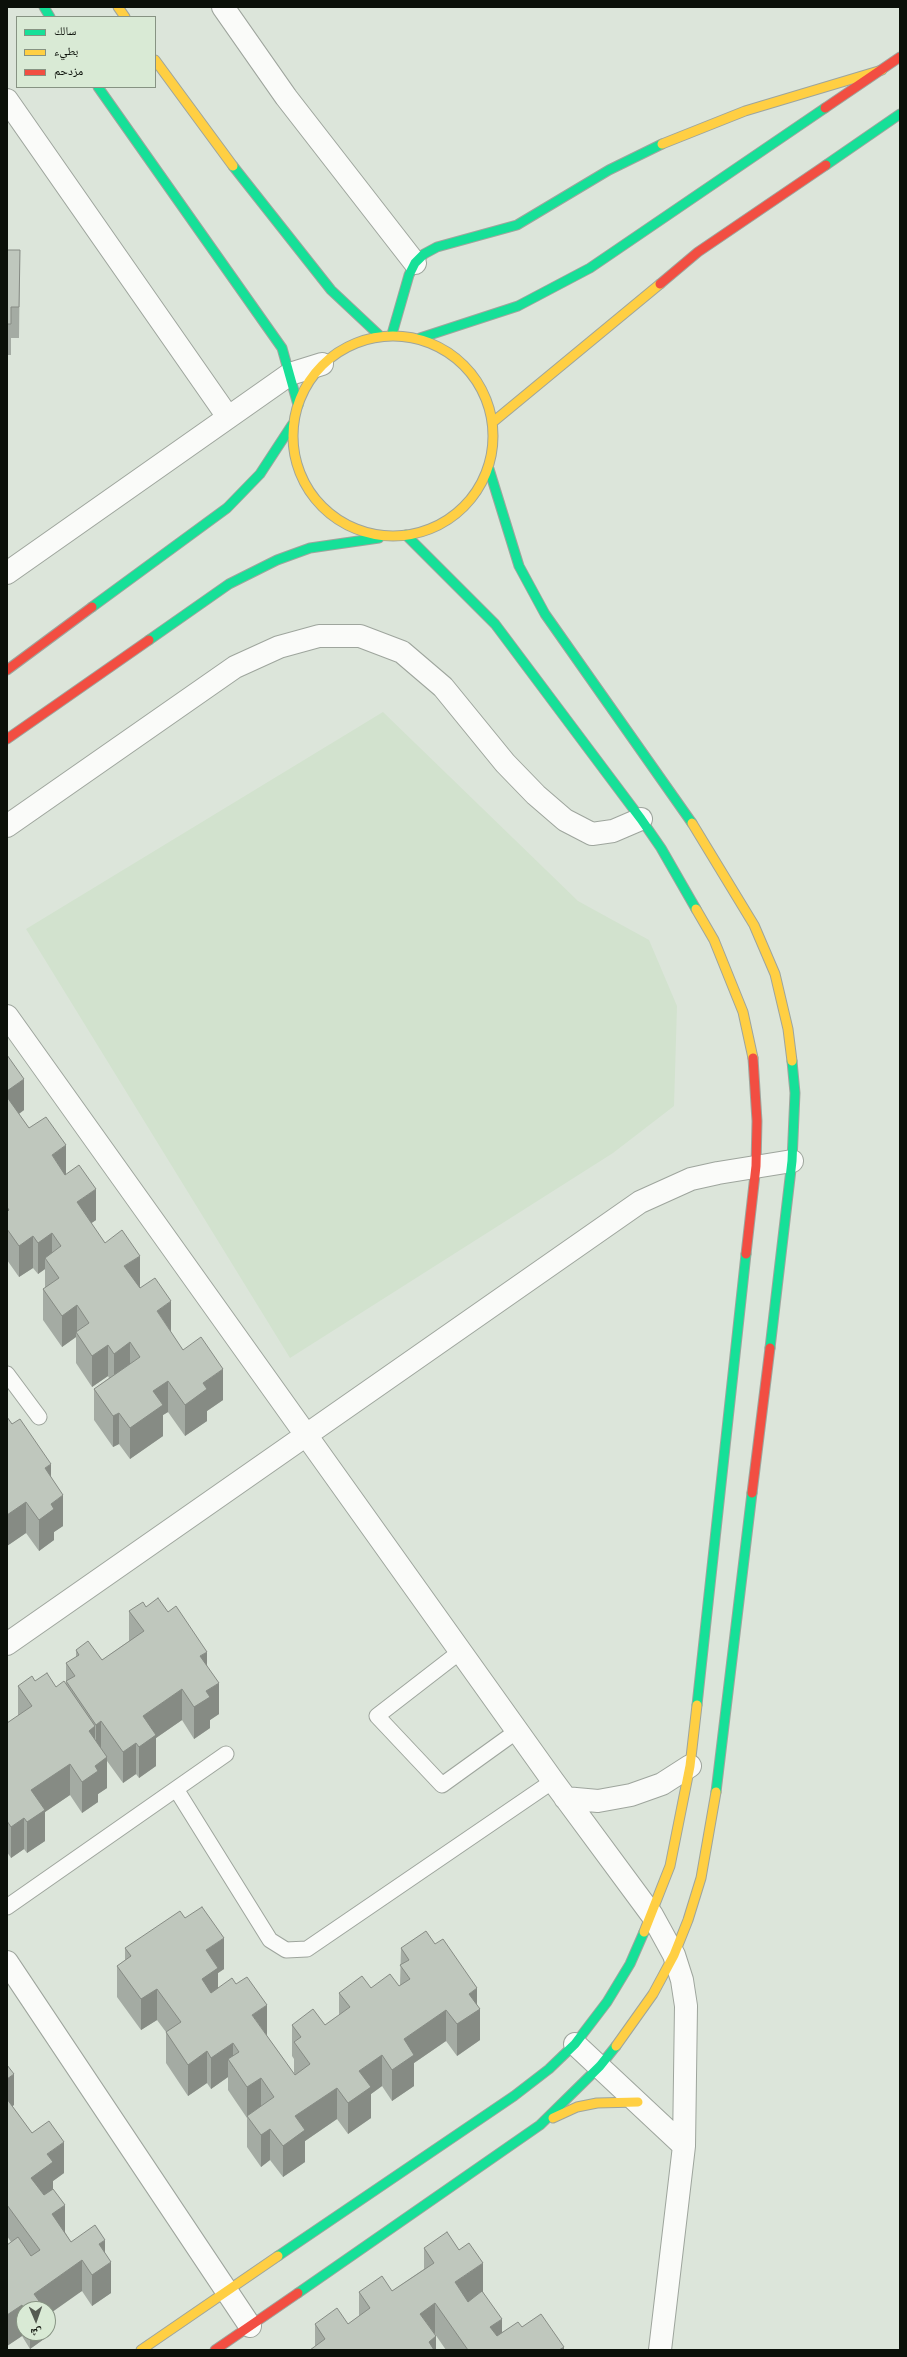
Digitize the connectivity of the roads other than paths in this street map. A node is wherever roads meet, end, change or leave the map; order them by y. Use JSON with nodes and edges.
{"nodes":[{"id":1,"x":44,"y":7,"type":"edge"},
{"id":2,"x":118,"y":7,"type":"edge"},
{"id":3,"x":223,"y":7,"type":"edge"},
{"id":4,"x":49,"y":16,"type":"edge"},
{"id":5,"x":124,"y":16,"type":"edge"},
{"id":6,"x":900,"y":57,"type":"edge"},
{"id":7,"x":156,"y":61,"type":"edge"},
{"id":8,"x":882,"y":70,"type":"junction"},
{"id":9,"x":99,"y":88,"type":"edge"},
{"id":10,"x":7,"y":100,"type":"edge"},
{"id":11,"x":900,"y":114,"type":"edge"},
{"id":12,"x":415,"y":263,"type":"junction"},
{"id":13,"x":392,"y":334,"type":"junction"},
{"id":14,"x":380,"y":336,"type":"junction"},
{"id":15,"x":420,"y":338,"type":"junction"},
{"id":16,"x":322,"y":364,"type":"junction"},
{"id":17,"x":290,"y":374,"type":"junction"},
{"id":18,"x":298,"y":405,"type":"junction"},
{"id":19,"x":228,"y":417,"type":"junction"},
{"id":20,"x":493,"y":422,"type":"junction"},
{"id":21,"x":292,"y":425,"type":"junction"},
{"id":22,"x":489,"y":469,"type":"junction"},
{"id":23,"x":406,"y":535,"type":"junction"},
{"id":24,"x":390,"y":536,"type":"junction"},
{"id":25,"x":7,"y":573,"type":"edge"},
{"id":26,"x":7,"y":670,"type":"edge"},
{"id":27,"x":7,"y":739,"type":"edge"},
{"id":28,"x":640,"y":819,"type":"junction"},
{"id":29,"x":7,"y":826,"type":"edge"},
{"id":30,"x":7,"y":1016,"type":"edge"},
{"id":31,"x":792,"y":1161,"type":"junction"},
{"id":32,"x":756,"y":1166,"type":"junction"},
{"id":33,"x":7,"y":1374,"type":"edge"},
{"id":34,"x":39,"y":1417,"type":"dead end"},
{"id":35,"x":308,"y":1435,"type":"junction"},
{"id":36,"x":7,"y":1644,"type":"edge"},
{"id":37,"x":461,"y":1651,"type":"junction"},
{"id":38,"x":517,"y":1731,"type":"junction"},
{"id":39,"x":226,"y":1754,"type":"dead end"},
{"id":40,"x":690,"y":1766,"type":"junction"},
{"id":41,"x":553,"y":1781,"type":"junction"},
{"id":42,"x":176,"y":1789,"type":"junction"},
{"id":43,"x":565,"y":1798,"type":"junction"},
{"id":44,"x":7,"y":1907,"type":"edge"},
{"id":45,"x":652,"y":1915,"type":"junction"},
{"id":46,"x":674,"y":1955,"type":"junction"},
{"id":47,"x":7,"y":1962,"type":"edge"},
{"id":48,"x":575,"y":2044,"type":"junction"},
{"id":49,"x":600,"y":2066,"type":"junction"},
{"id":50,"x":638,"y":2102,"type":"junction"},
{"id":51,"x":540,"y":2125,"type":"junction"},
{"id":52,"x":684,"y":2146,"type":"junction"},
{"id":53,"x":226,"y":2291,"type":"junction"},
{"id":54,"x":250,"y":2326,"type":"junction"},
{"id":55,"x":141,"y":2350,"type":"edge"},
{"id":56,"x":215,"y":2350,"type":"edge"},
{"id":57,"x":660,"y":2350,"type":"edge"}],
"edges":[{"from":1,"to":4,"type":"street"},
{"from":2,"to":5,"type":"street"},
{"from":3,"to":12,"type":"street"},
{"from":6,"to":8,"type":"street"},
{"from":7,"to":14,"type":"street"},
{"from":8,"to":12,"type":"street"},
{"from":8,"to":15,"type":"street"},
{"from":9,"to":17,"type":"street"},
{"from":10,"to":19,"type":"street"},
{"from":11,"to":20,"type":"street"},
{"from":12,"to":13,"type":"street"},
{"from":13,"to":14,"type":"street"},
{"from":13,"to":15,"type":"street"},
{"from":14,"to":16,"type":"street"},
{"from":15,"to":20,"type":"street"},
{"from":16,"to":17,"type":"street"},
{"from":16,"to":18,"type":"street"},
{"from":17,"to":18,"type":"street"},
{"from":17,"to":19,"type":"street"},
{"from":18,"to":21,"type":"street"},
{"from":19,"to":25,"type":"street"},
{"from":20,"to":22,"type":"street"},
{"from":21,"to":24,"type":"street"},
{"from":21,"to":26,"type":"street"},
{"from":22,"to":23,"type":"street"},
{"from":22,"to":31,"type":"street"},
{"from":23,"to":24,"type":"street"},
{"from":23,"to":28,"type":"street"},
{"from":24,"to":27,"type":"street"},
{"from":28,"to":29,"type":"street"},
{"from":28,"to":32,"type":"street"},
{"from":30,"to":35,"type":"street"},
{"from":31,"to":32,"type":"street"},
{"from":31,"to":46,"type":"street"},
{"from":32,"to":35,"type":"street"},
{"from":32,"to":40,"type":"street"},
{"from":33,"to":34,"type":"lane"},
{"from":35,"to":36,"type":"street"},
{"from":35,"to":37,"type":"street"},
{"from":37,"to":38,"type":"street"},
{"from":37,"to":38,"type":"lane"},
{"from":38,"to":41,"type":"street"},
{"from":39,"to":42,"type":"lane"},
{"from":40,"to":43,"type":"street"},
{"from":40,"to":45,"type":"street"},
{"from":41,"to":42,"type":"lane"},
{"from":41,"to":43,"type":"street"},
{"from":42,"to":44,"type":"lane"},
{"from":43,"to":45,"type":"street"},
{"from":45,"to":46,"type":"street"},
{"from":45,"to":48,"type":"street"},
{"from":46,"to":49,"type":"street"},
{"from":46,"to":52,"type":"street"},
{"from":47,"to":53,"type":"street"},
{"from":48,"to":49,"type":"street"},
{"from":48,"to":53,"type":"street"},
{"from":49,"to":50,"type":"street"},
{"from":49,"to":51,"type":"street"},
{"from":50,"to":51,"type":"street"},
{"from":50,"to":52,"type":"street"},
{"from":51,"to":54,"type":"street"},
{"from":52,"to":57,"type":"street"},
{"from":53,"to":54,"type":"street"},
{"from":53,"to":55,"type":"street"},
{"from":54,"to":56,"type":"street"}]}
